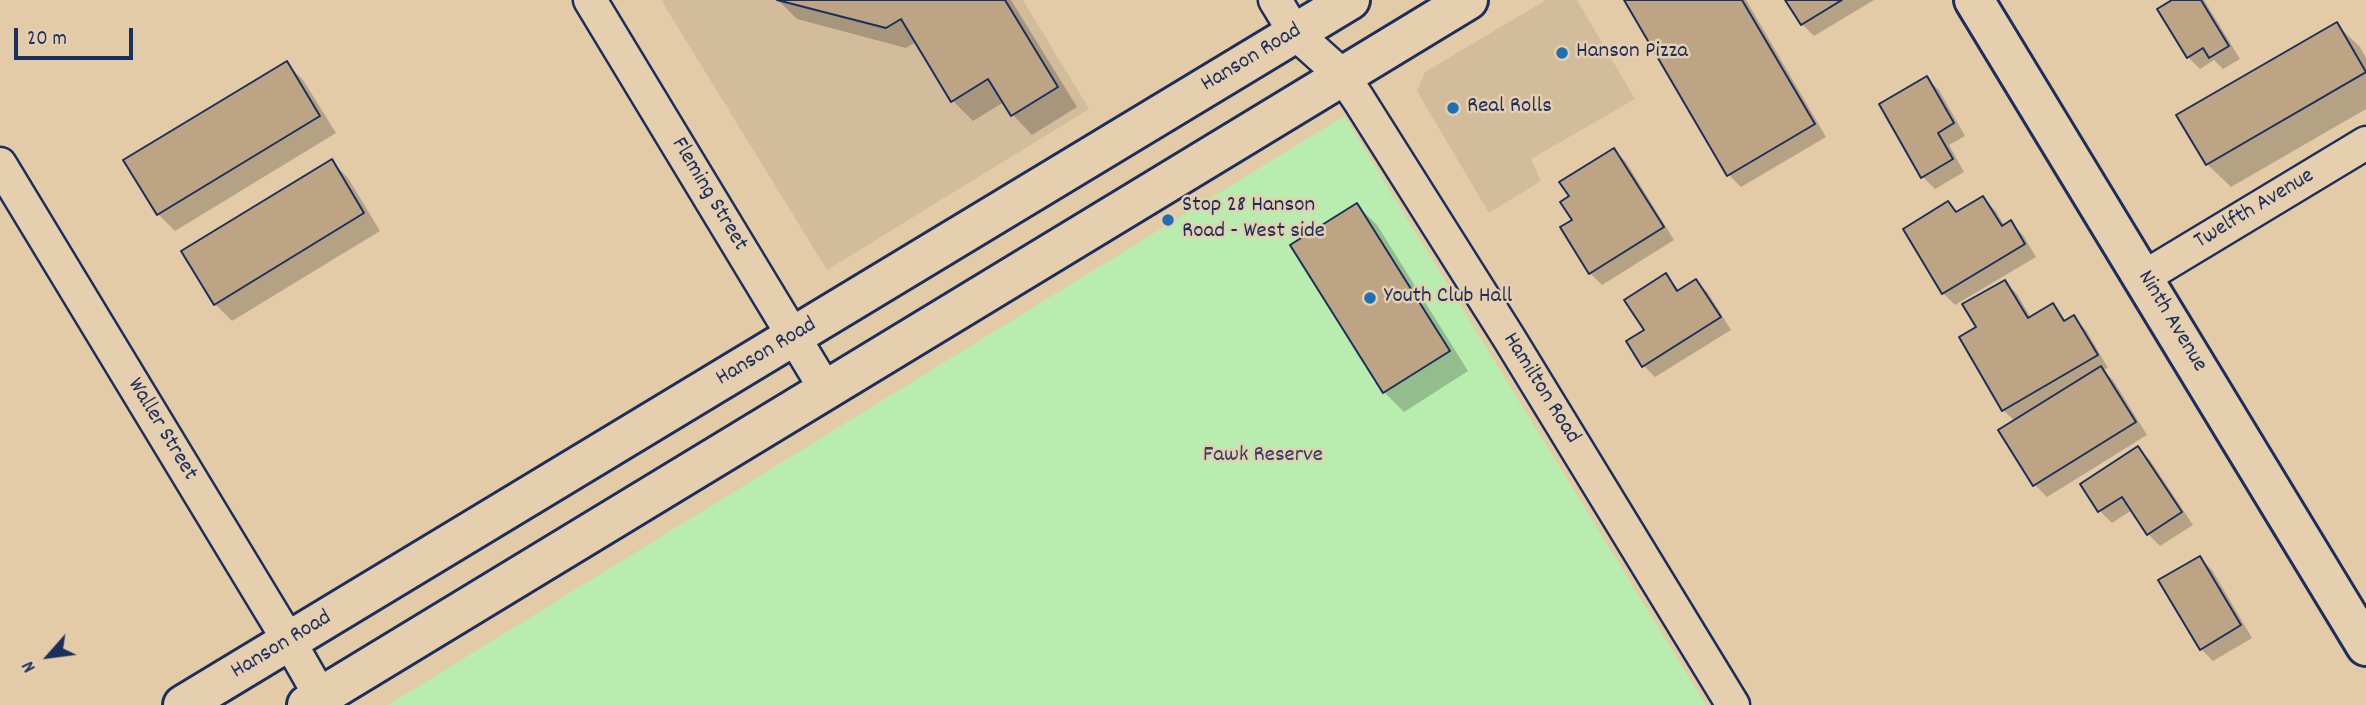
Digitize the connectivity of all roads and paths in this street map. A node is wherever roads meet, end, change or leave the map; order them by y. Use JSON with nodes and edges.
{"nodes":[{"id":1,"x":590,"y":0,"type":"edge"},
{"id":2,"x":1275,"y":0,"type":"edge"},
{"id":3,"x":1350,"y":0,"type":"edge"},
{"id":4,"x":1468,"y":0,"type":"edge"},
{"id":5,"x":1974,"y":0,"type":"edge"},
{"id":6,"x":1295,"y":33,"type":"junction"},
{"id":7,"x":1343,"y":76,"type":"junction"},
{"id":8,"x":2366,"y":143,"type":"edge"},
{"id":9,"x":0,"y":164,"type":"edge"},
{"id":10,"x":2144,"y":277,"type":"junction"},
{"id":11,"x":794,"y":337,"type":"junction"},
{"id":12,"x":825,"y":390,"type":"junction"},
{"id":13,"x":289,"y":641,"type":"junction"},
{"id":14,"x":2366,"y":646,"type":"edge"},
{"id":15,"x":314,"y":701,"type":"edge"},
{"id":16,"x":183,"y":705,"type":"edge"},
{"id":17,"x":1733,"y":705,"type":"edge"}],
"edges":[{"from":1,"to":11,"type":"street","name":"Fleming Street"},
{"from":2,"to":6,"type":"street","name":"Hamilton Road"},
{"from":3,"to":6,"type":"main road","name":"Hanson Road"},
{"from":4,"to":7,"type":"main road"},
{"from":5,"to":10,"type":"main road","name":"Ninth Avenue"},
{"from":6,"to":7,"type":"street","name":"Hamilton Road"},
{"from":6,"to":11,"type":"main road","name":"Hanson Road"},
{"from":7,"to":12,"type":"main road"},
{"from":7,"to":17,"type":"street","name":"Hamilton Road"},
{"from":8,"to":10,"type":"street","name":"Twelfth Avenue"},
{"from":9,"to":13,"type":"street","name":"Waller Street"},
{"from":10,"to":14,"type":"main road","name":"Ninth Avenue"},
{"from":11,"to":12,"type":"street","name":"Fleming Street"},
{"from":11,"to":13,"type":"main road","name":"Hanson Road"},
{"from":12,"to":15,"type":"main road"},
{"from":13,"to":15,"type":"street","name":"Waller Street"},
{"from":13,"to":16,"type":"main road","name":"Hanson Road"}]}
